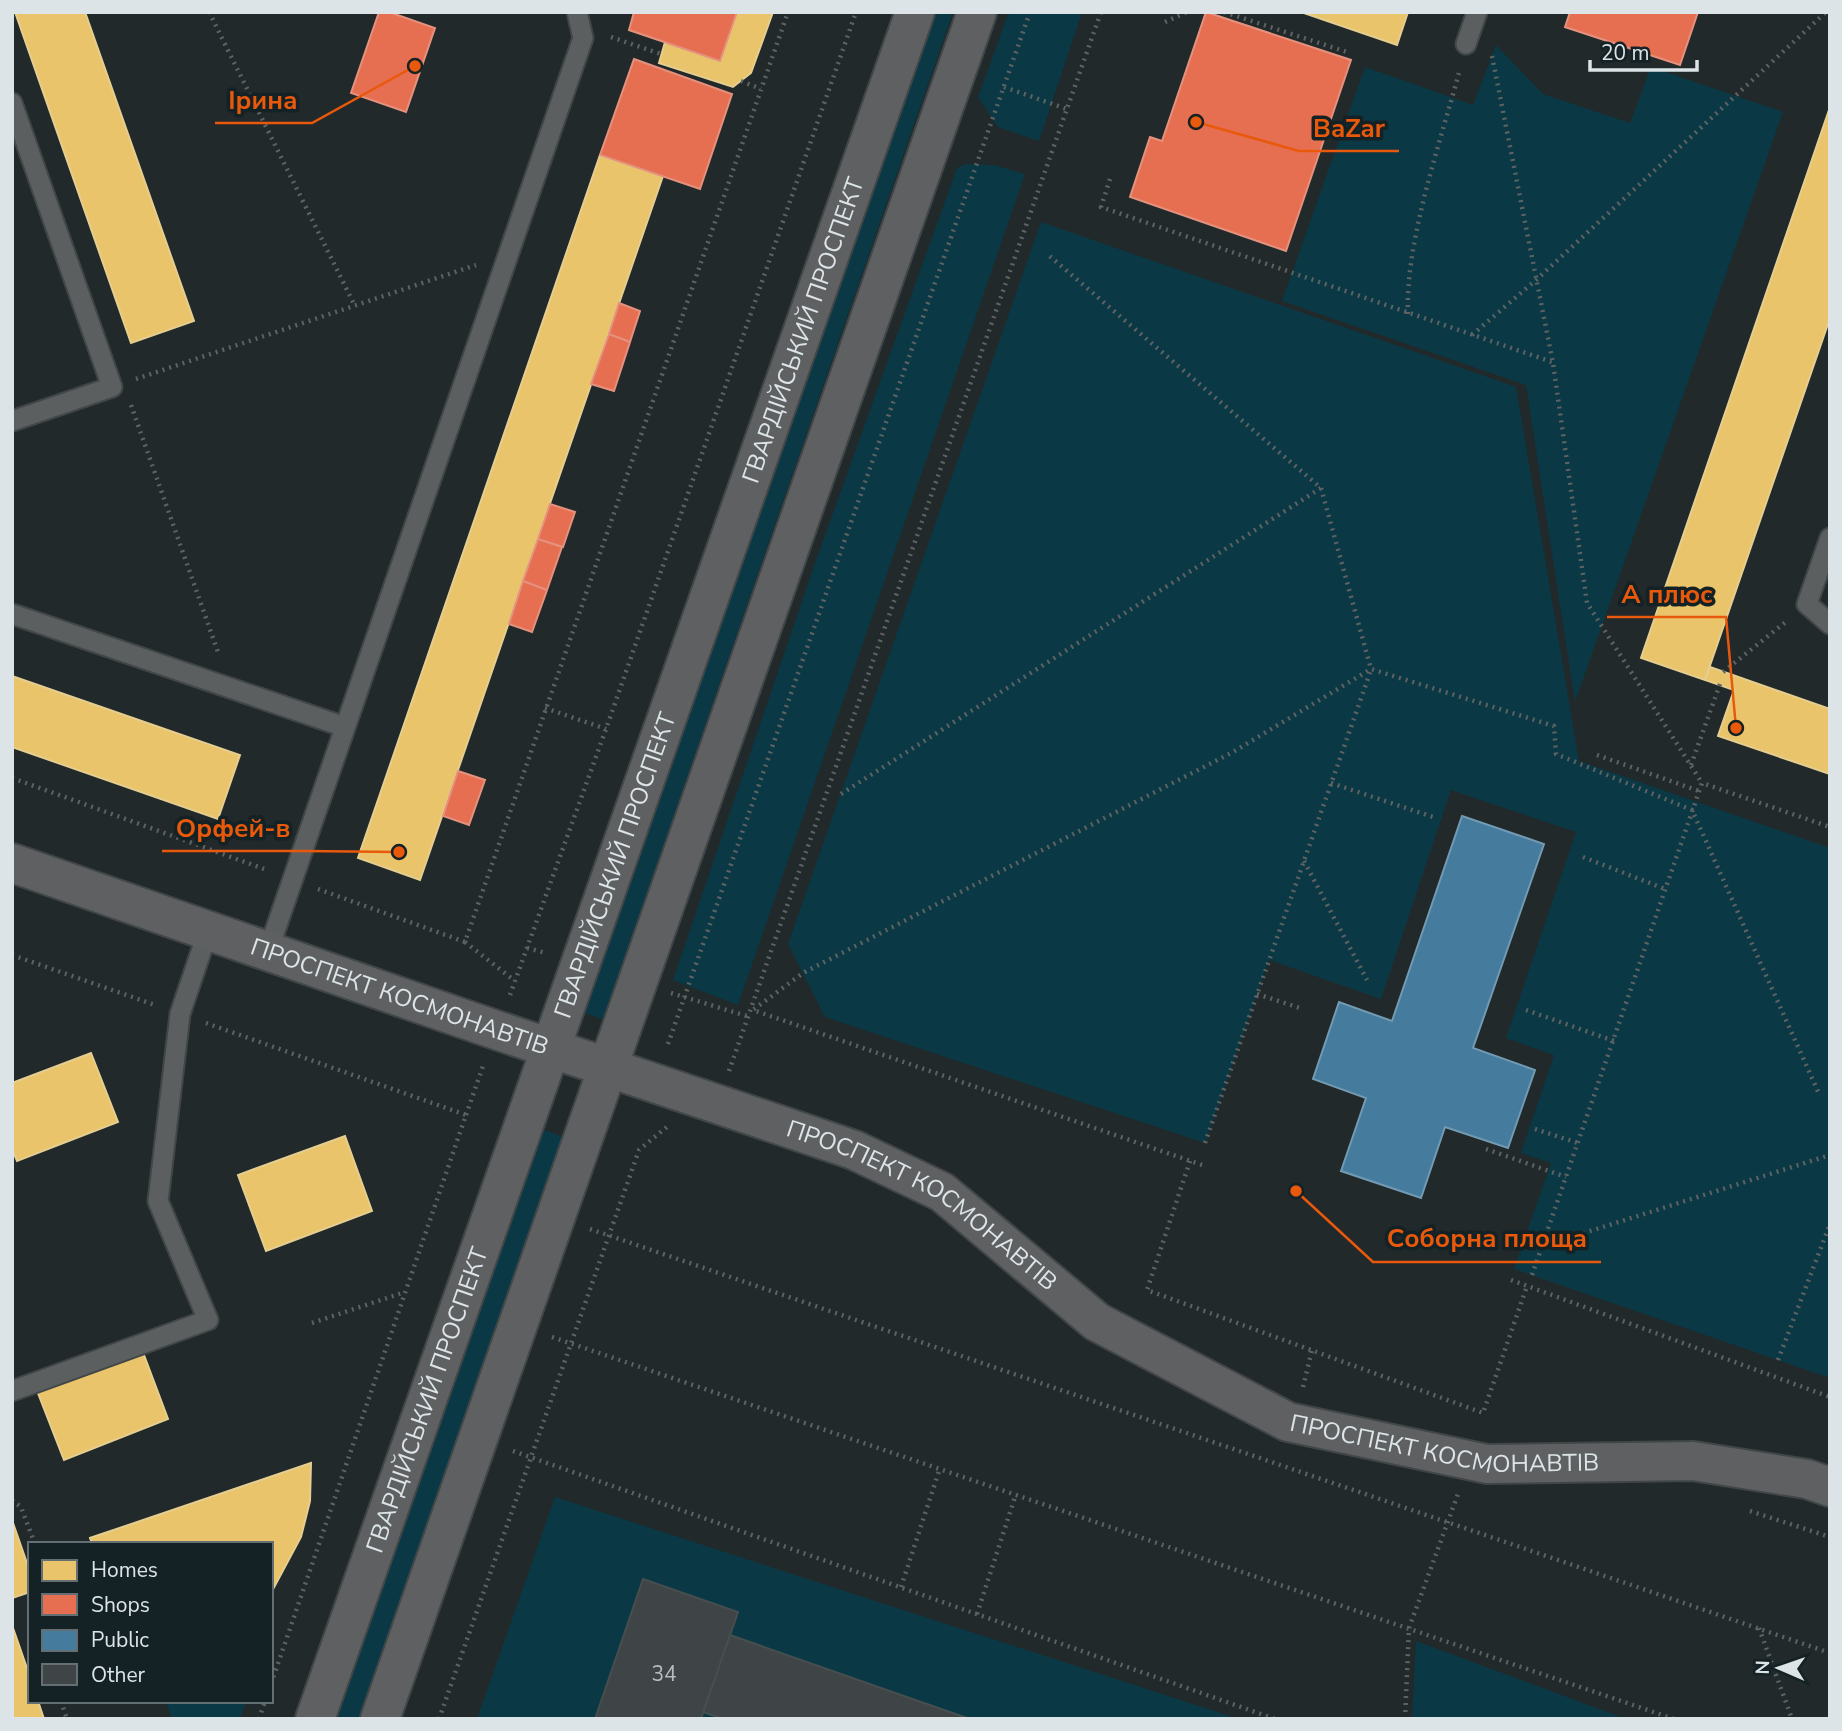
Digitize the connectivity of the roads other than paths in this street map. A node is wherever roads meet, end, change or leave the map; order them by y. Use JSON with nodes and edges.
{"nodes":[{"id":1,"x":915,"y":12,"type":"edge"},
{"id":2,"x":977,"y":12,"type":"edge"},
{"id":3,"x":1477,"y":12,"type":"edge"},
{"id":4,"x":578,"y":20,"type":"edge"},
{"id":5,"x":1466,"y":44,"type":"road end"},
{"id":6,"x":12,"y":103,"type":"edge"},
{"id":7,"x":12,"y":421,"type":"edge"},
{"id":8,"x":1830,"y":538,"type":"edge"},
{"id":9,"x":12,"y":614,"type":"edge"},
{"id":10,"x":1830,"y":624,"type":"edge"},
{"id":11,"x":345,"y":727,"type":"junction"},
{"id":12,"x":12,"y":863,"type":"edge"},
{"id":13,"x":208,"y":931,"type":"junction"},
{"id":14,"x":268,"y":951,"type":"junction"},
{"id":15,"x":552,"y":1049,"type":"junction"},
{"id":16,"x":608,"y":1068,"type":"junction"},
{"id":17,"x":12,"y":1391,"type":"edge"},
{"id":18,"x":1830,"y":1487,"type":"edge"},
{"id":19,"x":315,"y":1719,"type":"edge"},
{"id":20,"x":380,"y":1719,"type":"edge"}],
"edges":[{"from":1,"to":15,"type":"main road","name":"ГВАРДІЙСЬКИЙ ПРОСПЕКТ"},
{"from":2,"to":16,"type":"main road"},
{"from":3,"to":5,"type":"lane"},
{"from":4,"to":11,"type":"lane"},
{"from":6,"to":7,"type":"lane"},
{"from":8,"to":10,"type":"lane"},
{"from":9,"to":11,"type":"lane"},
{"from":11,"to":14,"type":"lane"},
{"from":12,"to":13,"type":"main road","name":"ПРОСПЕКТ КОСМОНАВТІВ"},
{"from":13,"to":14,"type":"main road","name":"ПРОСПЕКТ КОСМОНАВТІВ"},
{"from":13,"to":17,"type":"lane"},
{"from":14,"to":15,"type":"main road","name":"ПРОСПЕКТ КОСМОНАВТІВ"},
{"from":15,"to":16,"type":"main road","name":"ПРОСПЕКТ КОСМОНАВТІВ"},
{"from":15,"to":19,"type":"main road","name":"ГВАРДІЙСЬКИЙ ПРОСПЕКТ"},
{"from":16,"to":18,"type":"main road","name":"ПРОСПЕКТ КОСМОНАВТІВ"},
{"from":16,"to":20,"type":"main road"}]}
